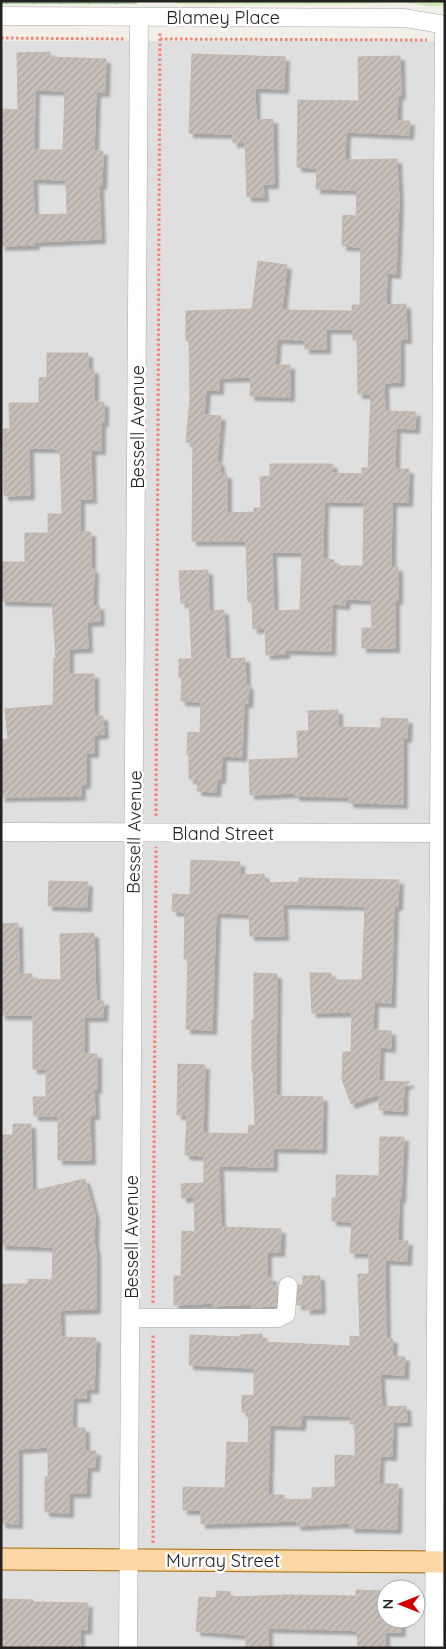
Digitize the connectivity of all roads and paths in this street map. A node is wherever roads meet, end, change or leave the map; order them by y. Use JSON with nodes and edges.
{"nodes":[{"id":1,"x":1,"y":16,"type":"edge"},
{"id":2,"x":139,"y":17,"type":"junction"},
{"id":3,"x":160,"y":17,"type":"junction"},
{"id":4,"x":445,"y":25,"type":"edge"},
{"id":5,"x":1,"y":38,"type":"edge"},
{"id":6,"x":139,"y":39,"type":"junction"},
{"id":7,"x":160,"y":39,"type":"junction"},
{"id":8,"x":444,"y":41,"type":"edge"},
{"id":9,"x":444,"y":191,"type":"edge"},
{"id":10,"x":1,"y":832,"type":"edge"},
{"id":11,"x":134,"y":833,"type":"junction"},
{"id":12,"x":156,"y":833,"type":"junction"},
{"id":13,"x":442,"y":834,"type":"edge"},
{"id":14,"x":288,"y":1286,"type":"dead end"},
{"id":15,"x":130,"y":1318,"type":"junction"},
{"id":16,"x":153,"y":1318,"type":"junction"},
{"id":17,"x":152,"y":1545,"type":"dead end"},
{"id":18,"x":1,"y":1559,"type":"edge"},
{"id":19,"x":128,"y":1560,"type":"junction"},
{"id":20,"x":440,"y":1562,"type":"edge"},
{"id":21,"x":128,"y":1648,"type":"edge"},
{"id":22,"x":434,"y":1648,"type":"edge"}],
"edges":[{"from":1,"to":2,"type":"street","name":"Blamey Place"},
{"from":2,"to":3,"type":"street","name":"Blamey Place"},
{"from":2,"to":6,"type":"street","name":"Bessell Avenue"},
{"from":3,"to":4,"type":"street","name":"Blamey Place"},
{"from":3,"to":7,"type":"path"},
{"from":4,"to":8,"type":"street"},
{"from":5,"to":6,"type":"path"},
{"from":6,"to":7,"type":"path"},
{"from":6,"to":11,"type":"street","name":"Bessell Avenue"},
{"from":7,"to":8,"type":"path"},
{"from":7,"to":12,"type":"path"},
{"from":8,"to":9,"type":"street"},
{"from":9,"to":13,"type":"street"},
{"from":10,"to":11,"type":"street","name":"Bland Street"},
{"from":11,"to":12,"type":"street","name":"Bland Street"},
{"from":11,"to":15,"type":"street","name":"Bessell Avenue"},
{"from":12,"to":13,"type":"street","name":"Bland Street"},
{"from":12,"to":16,"type":"path"},
{"from":13,"to":20,"type":"street"},
{"from":14,"to":16,"type":"street"},
{"from":15,"to":16,"type":"street"},
{"from":15,"to":19,"type":"street","name":"Bessell Avenue"},
{"from":16,"to":17,"type":"path"},
{"from":18,"to":19,"type":"main road","name":"Murray Street"},
{"from":19,"to":20,"type":"main road","name":"Murray Street"},
{"from":19,"to":21,"type":"street","name":"Bessell Avenue"},
{"from":20,"to":22,"type":"street"}]}
